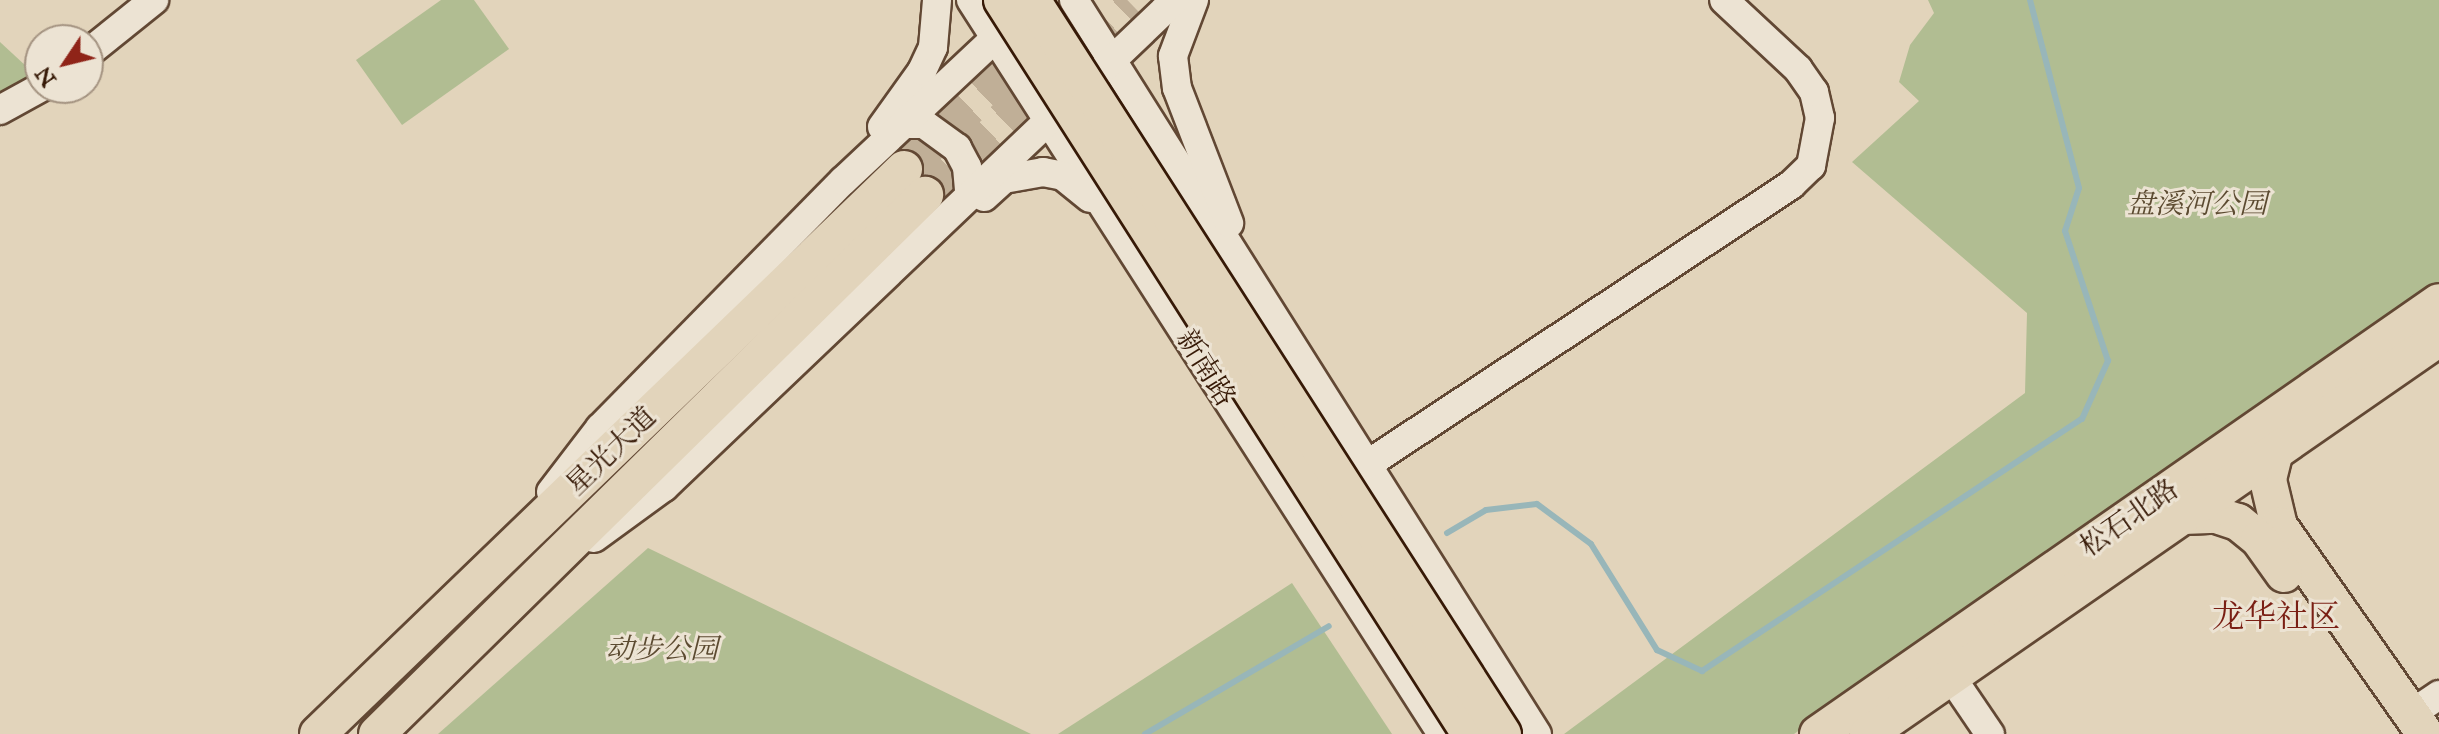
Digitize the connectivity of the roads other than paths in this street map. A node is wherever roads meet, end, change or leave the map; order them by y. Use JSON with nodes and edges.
{"nodes":[{"id":1,"x":154,"y":0,"type":"edge"},
{"id":2,"x":937,"y":0,"type":"edge"},
{"id":3,"x":971,"y":0,"type":"edge"},
{"id":4,"x":1002,"y":0,"type":"edge"},
{"id":5,"x":1034,"y":0,"type":"edge"},
{"id":6,"x":1074,"y":0,"type":"edge"},
{"id":7,"x":1175,"y":0,"type":"edge"},
{"id":8,"x":1194,"y":0,"type":"edge"},
{"id":9,"x":1724,"y":0,"type":"edge"},
{"id":10,"x":995,"y":38,"type":"junction"},
{"id":11,"x":104,"y":40,"type":"edge"},
{"id":12,"x":1111,"y":59,"type":"junction"},
{"id":13,"x":24,"y":97,"type":"edge"},
{"id":14,"x":0,"y":110,"type":"edge"},
{"id":15,"x":1047,"y":117,"type":"junction"},
{"id":16,"x":904,"y":124,"type":"junction"},
{"id":17,"x":843,"y":181,"type":"junction"},
{"id":18,"x":969,"y":191,"type":"junction"},
{"id":19,"x":1116,"y":224,"type":"junction"},
{"id":20,"x":1240,"y":258,"type":"junction"},
{"id":21,"x":896,"y":262,"type":"junction"},
{"id":22,"x":2439,"y":302,"type":"edge"},
{"id":23,"x":2439,"y":338,"type":"edge"},
{"id":24,"x":2275,"y":451,"type":"junction"},
{"id":25,"x":1368,"y":464,"type":"junction"},
{"id":26,"x":2183,"y":516,"type":"junction"},
{"id":27,"x":504,"y":554,"type":"junction"},
{"id":28,"x":532,"y":583,"type":"junction"},
{"id":29,"x":1943,"y":665,"type":"junction"},
{"id":30,"x":2418,"y":719,"type":"edge"},
{"id":31,"x":318,"y":734,"type":"edge"},
{"id":32,"x":377,"y":734,"type":"edge"},
{"id":33,"x":1442,"y":734,"type":"edge"},
{"id":34,"x":1470,"y":734,"type":"edge"},
{"id":35,"x":1503,"y":734,"type":"edge"},
{"id":36,"x":1537,"y":734,"type":"edge"},
{"id":37,"x":1818,"y":734,"type":"edge"},
{"id":38,"x":1868,"y":734,"type":"edge"},
{"id":39,"x":1990,"y":734,"type":"edge"}],
"edges":[{"from":1,"to":11,"type":"street"},
{"from":2,"to":17,"type":"street"},
{"from":3,"to":10,"type":"street","name":"新南路"},
{"from":4,"to":34,"type":"main road","name":"新南路","bridge":true},
{"from":5,"to":10,"type":"street"},
{"from":5,"to":35,"type":"main road","name":"新南路","bridge":true},
{"from":6,"to":12,"type":"street"},
{"from":7,"to":12,"type":"street"},
{"from":8,"to":20,"type":"street"},
{"from":9,"to":25,"type":"street"},
{"from":10,"to":15,"type":"street","name":"新南路"},
{"from":10,"to":16,"type":"street"},
{"from":12,"to":15,"type":"street"},
{"from":12,"to":20,"type":"street"},
{"from":13,"to":14,"type":"street"},
{"from":15,"to":18,"type":"street"},
{"from":15,"to":19,"type":"street","name":"新南路"},
{"from":16,"to":17,"type":"street"},
{"from":16,"to":18,"type":"street"},
{"from":17,"to":27,"type":"street"},
{"from":18,"to":21,"type":"street"},
{"from":19,"to":21,"type":"street"},
{"from":19,"to":33,"type":"street","name":"新南路"},
{"from":20,"to":25,"type":"street"},
{"from":21,"to":28,"type":"street"},
{"from":22,"to":29,"type":"main road","name":"松石北路"},
{"from":23,"to":24,"type":"main road","name":"松石北路"},
{"from":24,"to":26,"type":"main road","name":"松石北路"},
{"from":24,"to":30,"type":"main road"},
{"from":25,"to":36,"type":"street"},
{"from":26,"to":29,"type":"main road","name":"松石北路"},
{"from":26,"to":30,"type":"main road"},
{"from":27,"to":28,"type":"main road","name":"星光大道"},
{"from":27,"to":31,"type":"main road","name":"星光大道"},
{"from":28,"to":32,"type":"main road","name":"星光大道"},
{"from":29,"to":37,"type":"main road","name":"松石北路"},
{"from":29,"to":38,"type":"main road","name":"松石北路"},
{"from":29,"to":39,"type":"street"}]}
